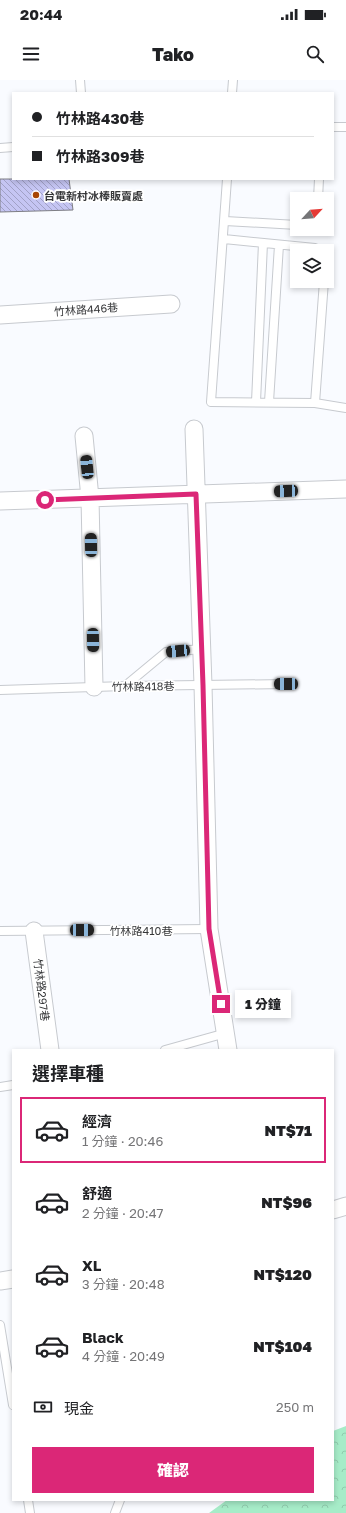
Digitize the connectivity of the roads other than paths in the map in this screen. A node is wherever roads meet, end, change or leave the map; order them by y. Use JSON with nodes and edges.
{"nodes":[{"id":1,"x":80,"y":80,"type":"edge"},
{"id":2,"x":233,"y":80,"type":"edge"},
{"id":3,"x":81,"y":92,"type":"edge"},
{"id":4,"x":232,"y":92,"type":"edge"},
{"id":5,"x":334,"y":127,"type":"edge"},
{"id":6,"x":346,"y":127,"type":"edge"},
{"id":7,"x":12,"y":147,"type":"edge"},
{"id":8,"x":0,"y":148,"type":"edge"},
{"id":9,"x":227,"y":180,"type":"edge"},
{"id":10,"x":319,"y":180,"type":"edge"},
{"id":11,"x":318,"y":192,"type":"edge"},
{"id":12,"x":225,"y":220,"type":"junction"},
{"id":13,"x":290,"y":225,"type":"edge"},
{"id":14,"x":224,"y":239,"type":"junction"},
{"id":15,"x":263,"y":243,"type":"junction"},
{"id":16,"x":279,"y":244,"type":"junction"},
{"id":17,"x":290,"y":245,"type":"edge"},
{"id":18,"x":323,"y":288,"type":"edge"},
{"id":19,"x":171,"y":304,"type":"dead end"},
{"id":20,"x":0,"y":315,"type":"edge"},
{"id":21,"x":256,"y":402,"type":"junction"},
{"id":22,"x":269,"y":402,"type":"junction"},
{"id":23,"x":315,"y":403,"type":"junction"},
{"id":24,"x":346,"y":408,"type":"edge"},
{"id":25,"x":194,"y":429,"type":"dead end"},
{"id":26,"x":84,"y":436,"type":"dead end"},
{"id":27,"x":346,"y":489,"type":"edge"},
{"id":28,"x":196,"y":494,"type":"junction"},
{"id":29,"x":90,"y":498,"type":"junction"},
{"id":30,"x":0,"y":501,"type":"edge"},
{"id":31,"x":202,"y":649,"type":"junction"},
{"id":32,"x":286,"y":684,"type":"dead end"},
{"id":33,"x":203,"y":685,"type":"junction"},
{"id":34,"x":126,"y":686,"type":"junction"},
{"id":35,"x":94,"y":687,"type":"junction"},
{"id":36,"x":0,"y":690,"type":"edge"},
{"id":37,"x":209,"y":929,"type":"junction"},
{"id":38,"x":0,"y":931,"type":"edge"},
{"id":39,"x":34,"y":931,"type":"junction"},
{"id":40,"x":227,"y":1042,"type":"edge"},
{"id":41,"x":50,"y":1049,"type":"edge"},
{"id":42,"x":173,"y":1049,"type":"edge"},
{"id":43,"x":12,"y":1085,"type":"edge"},
{"id":44,"x":0,"y":1087,"type":"edge"},
{"id":45,"x":346,"y":1206,"type":"edge"},
{"id":46,"x":334,"y":1210,"type":"edge"},
{"id":47,"x":12,"y":1278,"type":"edge"},
{"id":48,"x":0,"y":1281,"type":"edge"},
{"id":49,"x":0,"y":1325,"type":"edge"},
{"id":50,"x":12,"y":1399,"type":"edge"},
{"id":51,"x":28,"y":1501,"type":"edge"},
{"id":52,"x":120,"y":1501,"type":"edge"},
{"id":53,"x":30,"y":1513,"type":"edge"},
{"id":54,"x":115,"y":1513,"type":"edge"}],
"edges":[{"from":1,"to":3,"type":"lane"},
{"from":2,"to":4,"type":"lane"},
{"from":5,"to":6,"type":"lane"},
{"from":7,"to":8,"type":"lane"},
{"from":9,"to":12,"type":"lane"},
{"from":10,"to":11,"type":"lane"},
{"from":12,"to":13,"type":"lane"},
{"from":12,"to":14,"type":"lane"},
{"from":14,"to":15,"type":"lane"},
{"from":14,"to":21,"type":"lane"},
{"from":15,"to":16,"type":"lane"},
{"from":15,"to":21,"type":"lane"},
{"from":16,"to":17,"type":"lane"},
{"from":16,"to":22,"type":"lane"},
{"from":18,"to":23,"type":"lane"},
{"from":19,"to":20,"type":"street","name":"竹林路446巷"},
{"from":21,"to":22,"type":"lane"},
{"from":22,"to":23,"type":"lane"},
{"from":23,"to":24,"type":"lane"},
{"from":25,"to":28,"type":"street"},
{"from":26,"to":29,"type":"street"},
{"from":27,"to":28,"type":"street"},
{"from":28,"to":29,"type":"street"},
{"from":28,"to":31,"type":"street"},
{"from":29,"to":30,"type":"street"},
{"from":29,"to":35,"type":"street"},
{"from":31,"to":33,"type":"street"},
{"from":31,"to":34,"type":"lane"},
{"from":32,"to":33,"type":"lane","name":"竹林路418巷"},
{"from":33,"to":34,"type":"lane","name":"竹林路418巷"},
{"from":33,"to":37,"type":"street"},
{"from":34,"to":35,"type":"lane","name":"竹林路418巷"},
{"from":35,"to":36,"type":"lane","name":"竹林路418巷"},
{"from":37,"to":39,"type":"lane","name":"竹林路410巷"},
{"from":37,"to":40,"type":"street"},
{"from":38,"to":39,"type":"lane","name":"竹林路410巷"},
{"from":39,"to":41,"type":"street","name":"竹林路297巷"},
{"from":40,"to":42,"type":"lane"},
{"from":43,"to":44,"type":"lane"},
{"from":45,"to":46,"type":"street"},
{"from":47,"to":48,"type":"street"},
{"from":49,"to":50,"type":"lane"},
{"from":51,"to":53,"type":"lane"},
{"from":52,"to":54,"type":"lane"}]}
